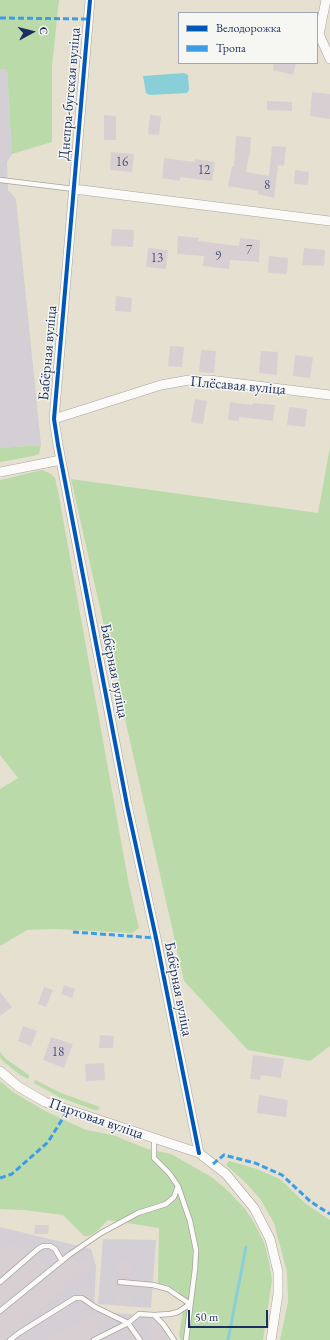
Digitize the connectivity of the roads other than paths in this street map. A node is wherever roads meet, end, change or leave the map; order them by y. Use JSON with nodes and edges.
{"nodes":[{"id":1,"x":90,"y":0,"type":"edge"},
{"id":2,"x":326,"y":0,"type":"edge"},
{"id":3,"x":330,"y":58,"type":"edge"},
{"id":4,"x":0,"y":180,"type":"edge"},
{"id":5,"x":74,"y":189,"type":"junction"},
{"id":6,"x":330,"y":221,"type":"edge"},
{"id":7,"x":330,"y":395,"type":"edge"},
{"id":8,"x":54,"y":419,"type":"junction"},
{"id":9,"x":61,"y":460,"type":"junction"},
{"id":10,"x":0,"y":472,"type":"edge"},
{"id":11,"x":0,"y":1071,"type":"edge"},
{"id":12,"x":154,"y":1139,"type":"junction"},
{"id":13,"x":199,"y":1153,"type":"junction"},
{"id":14,"x":178,"y":1186,"type":"junction"},
{"id":15,"x":62,"y":1260,"type":"junction"},
{"id":16,"x":0,"y":1282,"type":"edge"},
{"id":17,"x":120,"y":1282,"type":"dead end"},
{"id":18,"x":190,"y":1304,"type":"junction"},
{"id":19,"x":0,"y":1311,"type":"edge"},
{"id":20,"x":154,"y":1315,"type":"junction"},
{"id":21,"x":128,"y":1323,"type":"junction"},
{"id":22,"x":10,"y":1340,"type":"edge"},
{"id":23,"x":94,"y":1340,"type":"edge"},
{"id":24,"x":140,"y":1340,"type":"edge"},
{"id":25,"x":174,"y":1340,"type":"edge"},
{"id":26,"x":186,"y":1340,"type":"edge"},
{"id":27,"x":271,"y":1340,"type":"edge"}],
"edges":[{"from":1,"to":5,"type":"street","name":"Днепра-бугская вуліца"},
{"from":2,"to":3,"type":"street"},
{"from":4,"to":5,"type":"lane"},
{"from":5,"to":6,"type":"street"},
{"from":5,"to":8,"type":"street","name":"Бабёрная вуліца"},
{"from":7,"to":8,"type":"street","name":"Плёсавая вуліца"},
{"from":8,"to":9,"type":"street","name":"Бабёрная вуліца"},
{"from":9,"to":10,"type":"street"},
{"from":9,"to":13,"type":"street","name":"Бабёрная вуліца"},
{"from":11,"to":12,"type":"street","name":"Партовая вуліца"},
{"from":12,"to":13,"type":"street","name":"Партовая вуліца"},
{"from":12,"to":14,"type":"lane"},
{"from":13,"to":27,"type":"street","name":"Партовая вуліца"},
{"from":14,"to":15,"type":"lane"},
{"from":14,"to":18,"type":"lane"},
{"from":15,"to":16,"type":"lane"},
{"from":15,"to":19,"type":"lane"},
{"from":17,"to":18,"type":"lane"},
{"from":18,"to":20,"type":"lane"},
{"from":18,"to":26,"type":"lane"},
{"from":20,"to":21,"type":"lane"},
{"from":20,"to":25,"type":"lane"},
{"from":21,"to":22,"type":"lane"},
{"from":21,"to":23,"type":"lane"},
{"from":21,"to":24,"type":"lane"}]}
